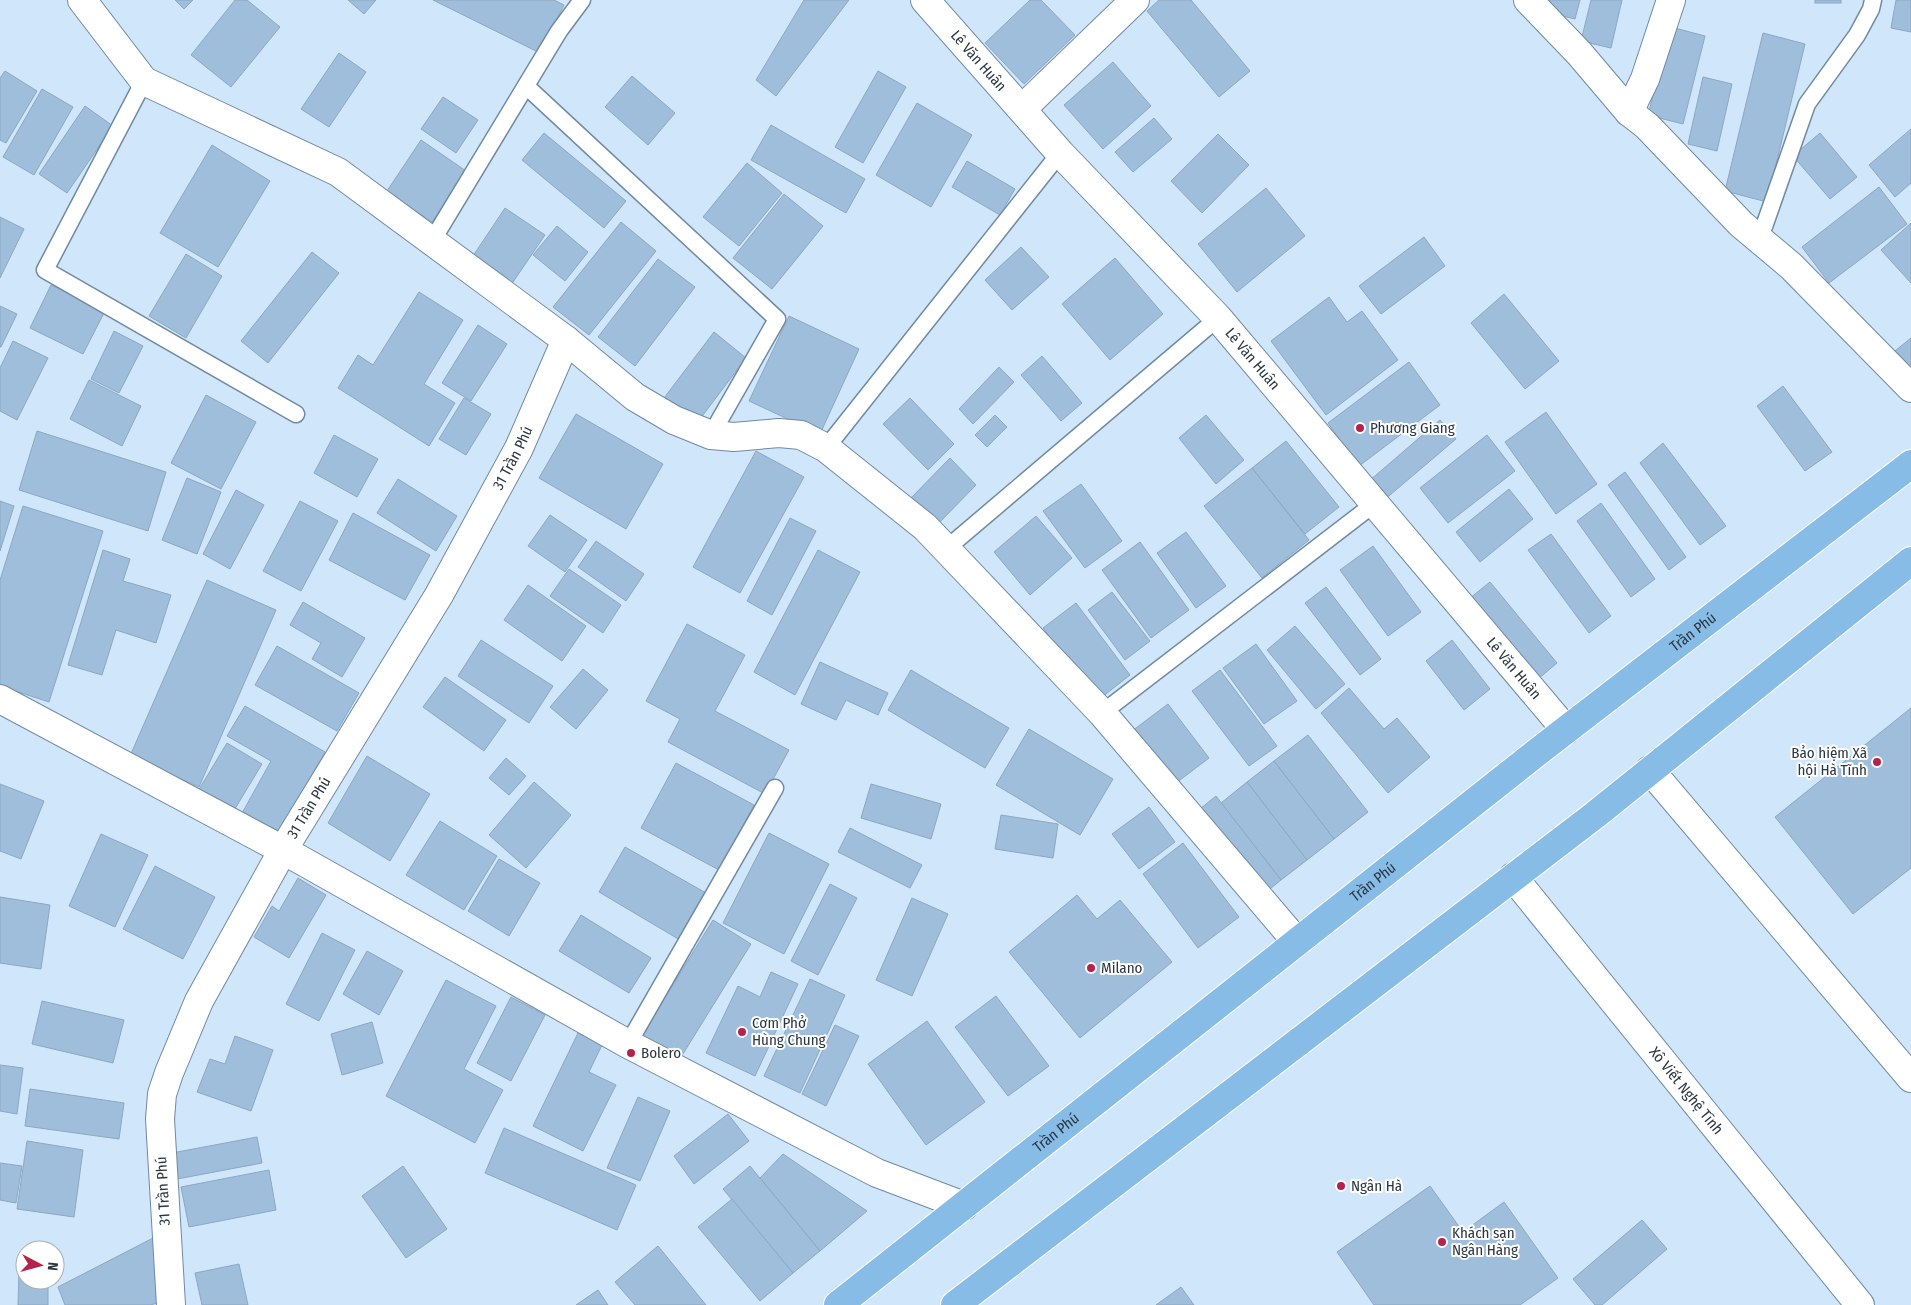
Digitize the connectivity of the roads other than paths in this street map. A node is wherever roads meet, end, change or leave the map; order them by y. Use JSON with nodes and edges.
{"nodes":[{"id":1,"x":82,"y":0,"type":"edge"},
{"id":2,"x":582,"y":0,"type":"edge"},
{"id":3,"x":925,"y":0,"type":"edge"},
{"id":4,"x":1135,"y":0,"type":"edge"},
{"id":5,"x":1528,"y":0,"type":"edge"},
{"id":6,"x":1670,"y":0,"type":"edge"},
{"id":7,"x":1873,"y":0,"type":"edge"},
{"id":8,"x":144,"y":81,"type":"junction"},
{"id":9,"x":526,"y":86,"type":"junction"},
{"id":10,"x":1022,"y":109,"type":"junction"},
{"id":11,"x":1629,"y":112,"type":"junction"},
{"id":12,"x":1060,"y":153,"type":"junction"},
{"id":13,"x":1760,"y":238,"type":"junction"},
{"id":14,"x":432,"y":241,"type":"junction"},
{"id":15,"x":1218,"y":318,"type":"junction"},
{"id":16,"x":566,"y":340,"type":"junction"},
{"id":17,"x":1911,"y":388,"type":"edge"},
{"id":18,"x":296,"y":414,"type":"dead end"},
{"id":19,"x":711,"y":436,"type":"junction"},
{"id":20,"x":826,"y":448,"type":"junction"},
{"id":21,"x":1911,"y":464,"type":"edge"},
{"id":22,"x":1374,"y":504,"type":"junction"},
{"id":23,"x":946,"y":549,"type":"junction"},
{"id":24,"x":1911,"y":561,"type":"edge"},
{"id":25,"x":0,"y":699,"type":"edge"},
{"id":26,"x":1102,"y":713,"type":"junction"},
{"id":27,"x":1566,"y":730,"type":"junction"},
{"id":28,"x":1650,"y":770,"type":"junction"},
{"id":29,"x":776,"y":788,"type":"dead end"},
{"id":30,"x":283,"y":850,"type":"junction"},
{"id":31,"x":1513,"y":877,"type":"junction"},
{"id":32,"x":1297,"y":942,"type":"junction"},
{"id":33,"x":628,"y":1044,"type":"junction"},
{"id":34,"x":1911,"y":1078,"type":"edge"},
{"id":35,"x":964,"y":1206,"type":"junction"},
{"id":36,"x":171,"y":1305,"type":"edge"},
{"id":37,"x":838,"y":1305,"type":"edge"},
{"id":38,"x":955,"y":1305,"type":"edge"},
{"id":39,"x":1860,"y":1305,"type":"edge"}],
"edges":[{"from":1,"to":8,"type":"street"},
{"from":2,"to":9,"type":"lane"},
{"from":3,"to":10,"type":"street","name":"Lê Văn Huân"},
{"from":4,"to":10,"type":"street"},
{"from":5,"to":11,"type":"street"},
{"from":6,"to":11,"type":"street"},
{"from":7,"to":13,"type":"lane"},
{"from":8,"to":14,"type":"street"},
{"from":8,"to":18,"type":"lane"},
{"from":9,"to":14,"type":"lane"},
{"from":9,"to":19,"type":"lane"},
{"from":10,"to":12,"type":"street","name":"Lê Văn Huân"},
{"from":11,"to":13,"type":"street"},
{"from":12,"to":15,"type":"street","name":"Lê Văn Huân"},
{"from":12,"to":20,"type":"lane"},
{"from":13,"to":17,"type":"street"},
{"from":14,"to":16,"type":"street"},
{"from":15,"to":22,"type":"street","name":"Lê Văn Huân"},
{"from":15,"to":23,"type":"lane"},
{"from":16,"to":19,"type":"street"},
{"from":16,"to":30,"type":"street","name":"31 Trần Phú"},
{"from":19,"to":20,"type":"street"},
{"from":20,"to":23,"type":"street"},
{"from":21,"to":27,"type":"main road","name":"Trần Phú"},
{"from":22,"to":26,"type":"lane"},
{"from":22,"to":27,"type":"street","name":"Lê Văn Huân"},
{"from":23,"to":26,"type":"street"},
{"from":24,"to":28,"type":"main road"},
{"from":25,"to":30,"type":"street"},
{"from":26,"to":32,"type":"street"},
{"from":27,"to":32,"type":"main road","name":"Trần Phú"},
{"from":28,"to":31,"type":"main road"},
{"from":28,"to":34,"type":"street"},
{"from":29,"to":33,"type":"lane"},
{"from":30,"to":33,"type":"street"},
{"from":30,"to":36,"type":"street","name":"31 Trần Phú"},
{"from":31,"to":38,"type":"main road"},
{"from":31,"to":39,"type":"street","name":"Xô Viết Nghệ Tĩnh"},
{"from":32,"to":35,"type":"main road","name":"Trần Phú"},
{"from":33,"to":35,"type":"street"},
{"from":35,"to":37,"type":"main road","name":"Trần Phú"}]}
